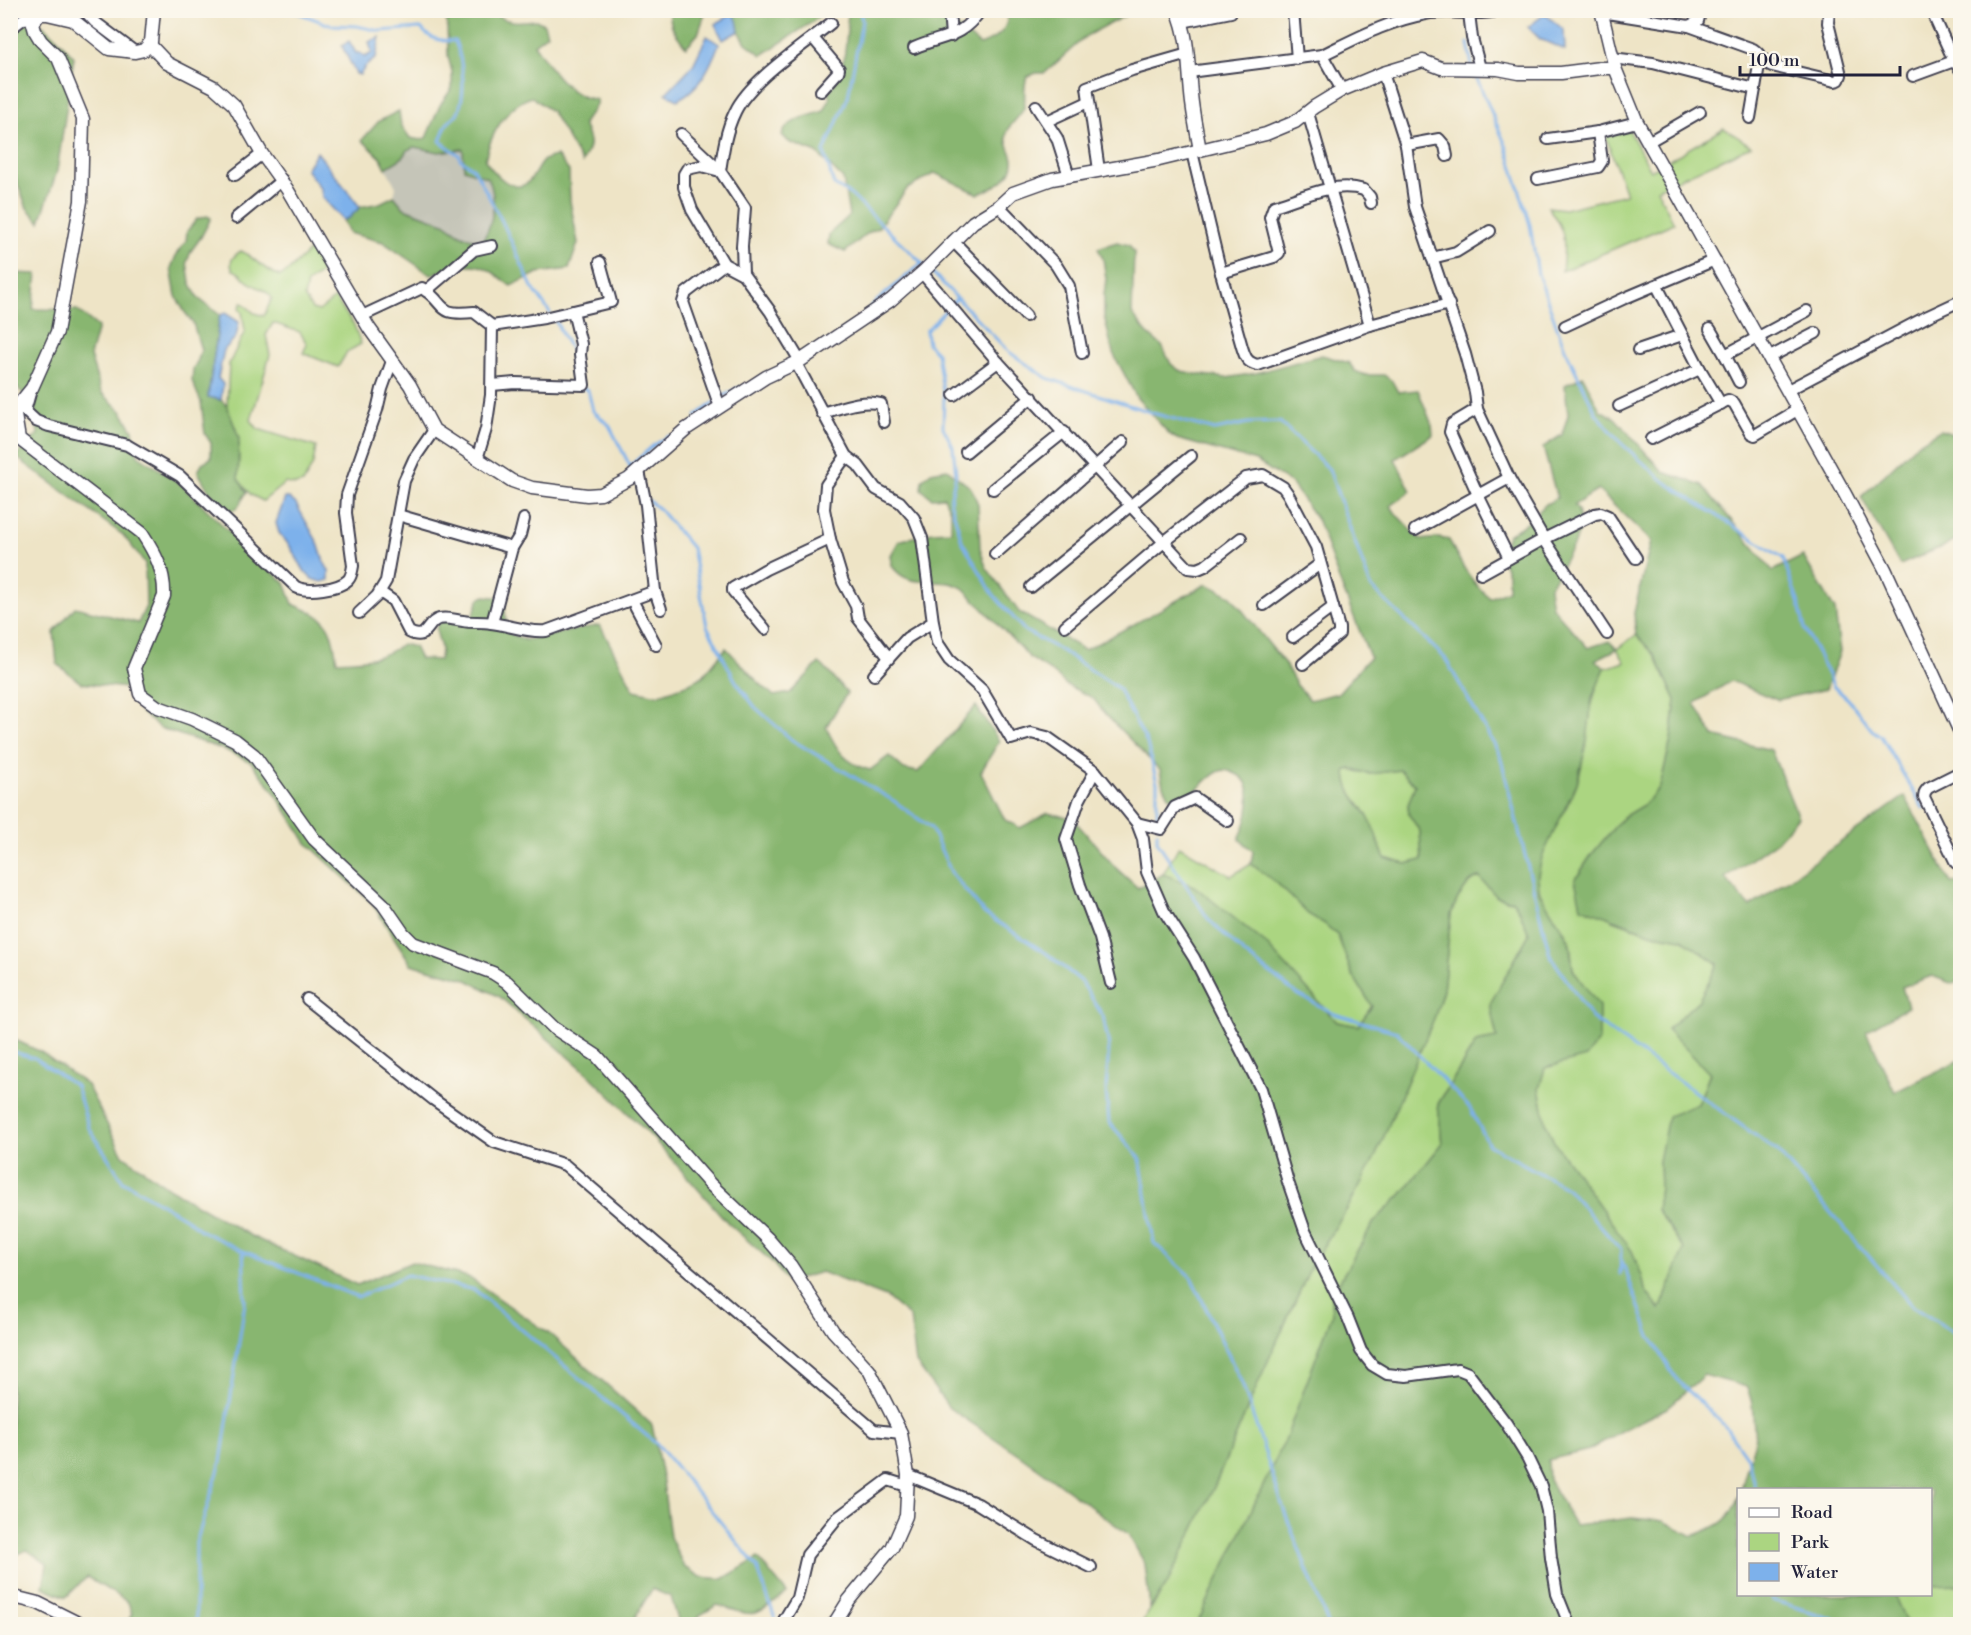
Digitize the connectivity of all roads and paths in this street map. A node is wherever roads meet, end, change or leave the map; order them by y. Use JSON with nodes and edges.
{"nodes":[{"id":1,"x":59,"y":10,"type":"edge"},
{"id":2,"x":84,"y":10,"type":"edge"},
{"id":3,"x":154,"y":10,"type":"edge"},
{"id":4,"x":948,"y":10,"type":"edge"},
{"id":5,"x":981,"y":10,"type":"edge"},
{"id":6,"x":1293,"y":10,"type":"edge"},
{"id":7,"x":1501,"y":10,"type":"edge"},
{"id":8,"x":1701,"y":10,"type":"edge"},
{"id":9,"x":1829,"y":10,"type":"edge"},
{"id":10,"x":1931,"y":10,"type":"edge"},
{"id":11,"x":1601,"y":11,"type":"edge"},
{"id":12,"x":1231,"y":12,"type":"dead end"},
{"id":13,"x":1465,"y":13,"type":"junction"},
{"id":14,"x":1411,"y":14,"type":"edge"},
{"id":15,"x":1180,"y":16,"type":"edge"},
{"id":16,"x":35,"y":18,"type":"junction"},
{"id":17,"x":73,"y":20,"type":"junction"},
{"id":18,"x":831,"y":23,"type":"dead end"},
{"id":19,"x":1689,"y":26,"type":"junction"},
{"id":20,"x":10,"y":29,"type":"edge"},
{"id":21,"x":951,"y":36,"type":"junction"},
{"id":22,"x":813,"y":38,"type":"junction"},
{"id":23,"x":149,"y":44,"type":"junction"},
{"id":24,"x":914,"y":48,"type":"dead end"},
{"id":25,"x":135,"y":52,"type":"junction"},
{"id":26,"x":1188,"y":54,"type":"junction"},
{"id":27,"x":1322,"y":54,"type":"junction"},
{"id":28,"x":1760,"y":58,"type":"junction"},
{"id":29,"x":1297,"y":59,"type":"junction"},
{"id":30,"x":1614,"y":63,"type":"junction"},
{"id":31,"x":1957,"y":65,"type":"edge"},
{"id":32,"x":1475,"y":69,"type":"junction"},
{"id":33,"x":1189,"y":72,"type":"junction"},
{"id":34,"x":1383,"y":73,"type":"junction"},
{"id":35,"x":1913,"y":76,"type":"dead end"},
{"id":36,"x":1755,"y":89,"type":"junction"},
{"id":37,"x":1342,"y":90,"type":"junction"},
{"id":38,"x":821,"y":91,"type":"dead end"},
{"id":39,"x":1088,"y":102,"type":"junction"},
{"id":40,"x":1036,"y":106,"type":"dead end"},
{"id":41,"x":1700,"y":112,"type":"dead end"},
{"id":42,"x":1308,"y":113,"type":"junction"},
{"id":43,"x":1750,"y":118,"type":"dead end"},
{"id":44,"x":1047,"y":121,"type":"junction"},
{"id":45,"x":1637,"y":122,"type":"junction"},
{"id":46,"x":1598,"y":132,"type":"junction"},
{"id":47,"x":681,"y":134,"type":"dead end"},
{"id":48,"x":1548,"y":138,"type":"dead end"},
{"id":49,"x":1648,"y":142,"type":"junction"},
{"id":50,"x":1406,"y":145,"type":"junction"},
{"id":51,"x":1196,"y":151,"type":"junction"},
{"id":52,"x":262,"y":154,"type":"junction"},
{"id":53,"x":1447,"y":156,"type":"dead end"},
{"id":54,"x":1100,"y":170,"type":"junction"},
{"id":55,"x":720,"y":171,"type":"junction"},
{"id":56,"x":236,"y":175,"type":"dead end"},
{"id":57,"x":1069,"y":176,"type":"junction"},
{"id":58,"x":1538,"y":179,"type":"dead end"},
{"id":59,"x":282,"y":180,"type":"junction"},
{"id":60,"x":1330,"y":188,"type":"junction"},
{"id":61,"x":1371,"y":203,"type":"dead end"},
{"id":62,"x":999,"y":206,"type":"junction"},
{"id":63,"x":237,"y":218,"type":"dead end"},
{"id":64,"x":1490,"y":231,"type":"dead end"},
{"id":65,"x":952,"y":241,"type":"junction"},
{"id":66,"x":492,"y":246,"type":"dead end"},
{"id":67,"x":1432,"y":258,"type":"junction"},
{"id":68,"x":1715,"y":260,"type":"junction"},
{"id":69,"x":600,"y":262,"type":"dead end"},
{"id":70,"x":724,"y":264,"type":"junction"},
{"id":71,"x":926,"y":270,"type":"junction"},
{"id":72,"x":1221,"y":273,"type":"junction"},
{"id":73,"x":743,"y":274,"type":"junction"},
{"id":74,"x":1657,"y":286,"type":"junction"},
{"id":75,"x":426,"y":291,"type":"junction"},
{"id":76,"x":1960,"y":301,"type":"edge"},
{"id":77,"x":1449,"y":304,"type":"junction"},
{"id":78,"x":1807,"y":310,"type":"dead end"},
{"id":79,"x":569,"y":312,"type":"junction"},
{"id":80,"x":362,"y":316,"type":"junction"},
{"id":81,"x":1026,"y":316,"type":"dead end"},
{"id":82,"x":1370,"y":325,"type":"junction"},
{"id":83,"x":492,"y":326,"type":"junction"},
{"id":84,"x":1565,"y":326,"type":"dead end"},
{"id":85,"x":1710,"y":329,"type":"dead end"},
{"id":86,"x":1816,"y":333,"type":"dead end"},
{"id":87,"x":1682,"y":335,"type":"junction"},
{"id":88,"x":1758,"y":337,"type":"junction"},
{"id":89,"x":1638,"y":350,"type":"dead end"},
{"id":90,"x":1082,"y":353,"type":"dead end"},
{"id":91,"x":1725,"y":356,"type":"junction"},
{"id":92,"x":1770,"y":357,"type":"junction"},
{"id":93,"x":798,"y":359,"type":"junction"},
{"id":94,"x":392,"y":361,"type":"junction"},
{"id":95,"x":998,"y":362,"type":"junction"},
{"id":96,"x":1700,"y":369,"type":"junction"},
{"id":97,"x":1739,"y":382,"type":"dead end"},
{"id":98,"x":492,"y":385,"type":"junction"},
{"id":99,"x":32,"y":388,"type":"junction"},
{"id":100,"x":1788,"y":390,"type":"junction"},
{"id":101,"x":954,"y":395,"type":"dead end"},
{"id":102,"x":1032,"y":397,"type":"junction"},
{"id":103,"x":718,"y":402,"type":"junction"},
{"id":104,"x":1721,"y":404,"type":"junction"},
{"id":105,"x":1619,"y":406,"type":"dead end"},
{"id":106,"x":1477,"y":409,"type":"junction"},
{"id":107,"x":1798,"y":409,"type":"junction"},
{"id":108,"x":822,"y":413,"type":"junction"},
{"id":109,"x":884,"y":422,"type":"dead end"},
{"id":110,"x":434,"y":430,"type":"junction"},
{"id":111,"x":1064,"y":432,"type":"junction"},
{"id":112,"x":1651,"y":439,"type":"dead end"},
{"id":113,"x":1123,"y":442,"type":"dead end"},
{"id":114,"x":15,"y":443,"type":"edge"},
{"id":115,"x":966,"y":452,"type":"dead end"},
{"id":116,"x":846,"y":456,"type":"junction"},
{"id":117,"x":1191,"y":456,"type":"dead end"},
{"id":118,"x":477,"y":459,"type":"junction"},
{"id":119,"x":1095,"y":466,"type":"junction"},
{"id":120,"x":635,"y":474,"type":"junction"},
{"id":121,"x":1509,"y":478,"type":"junction"},
{"id":122,"x":993,"y":489,"type":"dead end"},
{"id":123,"x":1478,"y":495,"type":"junction"},
{"id":124,"x":1131,"y":507,"type":"junction"},
{"id":125,"x":398,"y":515,"type":"junction"},
{"id":126,"x":524,"y":519,"type":"dead end"},
{"id":127,"x":1415,"y":530,"type":"dead end"},
{"id":128,"x":1241,"y":538,"type":"dead end"},
{"id":129,"x":830,"y":539,"type":"junction"},
{"id":130,"x":1544,"y":539,"type":"junction"},
{"id":131,"x":1164,"y":542,"type":"junction"},
{"id":132,"x":512,"y":548,"type":"junction"},
{"id":133,"x":995,"y":554,"type":"dead end"},
{"id":134,"x":1509,"y":558,"type":"junction"},
{"id":135,"x":1636,"y":558,"type":"dead end"},
{"id":136,"x":1320,"y":564,"type":"junction"},
{"id":137,"x":1481,"y":574,"type":"dead end"},
{"id":138,"x":1031,"y":587,"type":"dead end"},
{"id":139,"x":655,"y":591,"type":"junction"},
{"id":140,"x":380,"y":592,"type":"junction"},
{"id":141,"x":632,"y":600,"type":"junction"},
{"id":142,"x":1264,"y":605,"type":"dead end"},
{"id":143,"x":1333,"y":607,"type":"junction"},
{"id":144,"x":661,"y":609,"type":"dead end"},
{"id":145,"x":359,"y":613,"type":"dead end"},
{"id":146,"x":933,"y":622,"type":"junction"},
{"id":147,"x":492,"y":623,"type":"junction"},
{"id":148,"x":1065,"y":626,"type":"dead end"},
{"id":149,"x":765,"y":629,"type":"dead end"},
{"id":150,"x":1608,"y":634,"type":"dead end"},
{"id":151,"x":1293,"y":637,"type":"dead end"},
{"id":152,"x":656,"y":645,"type":"dead end"},
{"id":153,"x":890,"y":658,"type":"junction"},
{"id":154,"x":1303,"y":664,"type":"dead end"},
{"id":155,"x":874,"y":675,"type":"dead end"},
{"id":156,"x":1960,"y":732,"type":"edge"},
{"id":157,"x":1095,"y":771,"type":"junction"},
{"id":158,"x":1960,"y":772,"type":"edge"},
{"id":159,"x":1228,"y":821,"type":"dead end"},
{"id":160,"x":1137,"y":823,"type":"junction"},
{"id":161,"x":1956,"y":863,"type":"dead end"},
{"id":162,"x":1111,"y":983,"type":"dead end"},
{"id":163,"x":308,"y":999,"type":"dead end"},
{"id":164,"x":901,"y":1433,"type":"junction"},
{"id":165,"x":908,"y":1480,"type":"junction"},
{"id":166,"x":1091,"y":1567,"type":"dead end"},
{"id":167,"x":10,"y":1596,"type":"edge"},
{"id":168,"x":784,"y":1620,"type":"dead end"},
{"id":169,"x":80,"y":1624,"type":"edge"},
{"id":170,"x":834,"y":1624,"type":"edge"},
{"id":171,"x":1569,"y":1624,"type":"edge"}],
"edges":[{"from":1,"to":17,"type":"street"},
{"from":2,"to":25,"type":"street"},
{"from":3,"to":23,"type":"street"},
{"from":4,"to":21,"type":"street"},
{"from":5,"to":21,"type":"street"},
{"from":6,"to":29,"type":"street"},
{"from":7,"to":13,"type":"street"},
{"from":8,"to":19,"type":"street"},
{"from":9,"to":28,"type":"street"},
{"from":10,"to":31,"type":"street"},
{"from":11,"to":19,"type":"street"},
{"from":11,"to":30,"type":"street"},
{"from":12,"to":15,"type":"street"},
{"from":13,"to":14,"type":"street"},
{"from":13,"to":32,"type":"street"},
{"from":14,"to":27,"type":"street"},
{"from":15,"to":26,"type":"street"},
{"from":16,"to":17,"type":"street"},
{"from":16,"to":20,"type":"street"},
{"from":16,"to":99,"type":"street"},
{"from":17,"to":25,"type":"street"},
{"from":18,"to":22,"type":"street"},
{"from":19,"to":28,"type":"street"},
{"from":21,"to":24,"type":"street"},
{"from":22,"to":38,"type":"street"},
{"from":22,"to":55,"type":"street"},
{"from":23,"to":25,"type":"street"},
{"from":23,"to":52,"type":"street"},
{"from":26,"to":33,"type":"street"},
{"from":26,"to":39,"type":"street"},
{"from":27,"to":29,"type":"street"},
{"from":27,"to":37,"type":"street"},
{"from":28,"to":36,"type":"street"},
{"from":29,"to":33,"type":"street"},
{"from":30,"to":32,"type":"street"},
{"from":30,"to":36,"type":"street"},
{"from":30,"to":45,"type":"street"},
{"from":31,"to":35,"type":"street"},
{"from":32,"to":34,"type":"street"},
{"from":33,"to":51,"type":"street"},
{"from":34,"to":37,"type":"street"},
{"from":34,"to":50,"type":"street"},
{"from":36,"to":43,"type":"street"},
{"from":37,"to":42,"type":"street"},
{"from":39,"to":44,"type":"street"},
{"from":39,"to":54,"type":"street"},
{"from":40,"to":44,"type":"street"},
{"from":41,"to":49,"type":"street"},
{"from":42,"to":51,"type":"street"},
{"from":42,"to":60,"type":"street"},
{"from":44,"to":57,"type":"street"},
{"from":45,"to":46,"type":"street"},
{"from":45,"to":49,"type":"street"},
{"from":46,"to":48,"type":"street"},
{"from":46,"to":58,"type":"street"},
{"from":47,"to":55,"type":"street"},
{"from":49,"to":68,"type":"street"},
{"from":50,"to":53,"type":"street"},
{"from":50,"to":67,"type":"street"},
{"from":51,"to":54,"type":"street"},
{"from":51,"to":72,"type":"street"},
{"from":52,"to":56,"type":"street"},
{"from":52,"to":59,"type":"street"},
{"from":54,"to":57,"type":"street"},
{"from":55,"to":70,"type":"street"},
{"from":55,"to":73,"type":"street"},
{"from":57,"to":62,"type":"street"},
{"from":59,"to":63,"type":"street"},
{"from":59,"to":80,"type":"street"},
{"from":60,"to":61,"type":"street"},
{"from":60,"to":72,"type":"street"},
{"from":60,"to":82,"type":"street"},
{"from":62,"to":65,"type":"street"},
{"from":62,"to":90,"type":"street"},
{"from":64,"to":67,"type":"street"},
{"from":65,"to":71,"type":"street"},
{"from":65,"to":81,"type":"street"},
{"from":66,"to":75,"type":"street"},
{"from":67,"to":77,"type":"street"},
{"from":68,"to":74,"type":"street"},
{"from":68,"to":88,"type":"street"},
{"from":69,"to":79,"type":"street"},
{"from":70,"to":73,"type":"street"},
{"from":70,"to":103,"type":"street"},
{"from":71,"to":93,"type":"street"},
{"from":71,"to":95,"type":"street"},
{"from":72,"to":82,"type":"street"},
{"from":73,"to":93,"type":"street"},
{"from":74,"to":84,"type":"street"},
{"from":74,"to":87,"type":"street"},
{"from":75,"to":80,"type":"street"},
{"from":75,"to":83,"type":"street"},
{"from":76,"to":100,"type":"street"},
{"from":77,"to":82,"type":"street"},
{"from":77,"to":106,"type":"street"},
{"from":78,"to":88,"type":"street"},
{"from":79,"to":83,"type":"street"},
{"from":79,"to":98,"type":"street"},
{"from":80,"to":94,"type":"street"},
{"from":83,"to":98,"type":"street"},
{"from":85,"to":91,"type":"street"},
{"from":86,"to":92,"type":"street"},
{"from":87,"to":89,"type":"street"},
{"from":87,"to":96,"type":"street"},
{"from":88,"to":91,"type":"street"},
{"from":88,"to":92,"type":"street"},
{"from":91,"to":97,"type":"street"},
{"from":92,"to":100,"type":"street"},
{"from":93,"to":103,"type":"street"},
{"from":93,"to":108,"type":"street"},
{"from":94,"to":99,"type":"street"},
{"from":94,"to":110,"type":"street"},
{"from":95,"to":101,"type":"street"},
{"from":95,"to":102,"type":"street"},
{"from":96,"to":104,"type":"street"},
{"from":96,"to":105,"type":"street"},
{"from":98,"to":118,"type":"street"},
{"from":99,"to":114,"type":"street"},
{"from":100,"to":107,"type":"street"},
{"from":102,"to":111,"type":"street"},
{"from":102,"to":115,"type":"street"},
{"from":103,"to":120,"type":"street"},
{"from":104,"to":107,"type":"street"},
{"from":104,"to":112,"type":"street"},
{"from":106,"to":121,"type":"street"},
{"from":106,"to":123,"type":"street"},
{"from":107,"to":156,"type":"street"},
{"from":108,"to":109,"type":"street"},
{"from":108,"to":116,"type":"street"},
{"from":110,"to":118,"type":"street"},
{"from":110,"to":125,"type":"street"},
{"from":111,"to":119,"type":"street"},
{"from":111,"to":122,"type":"street"},
{"from":113,"to":119,"type":"street"},
{"from":114,"to":164,"type":"street"},
{"from":116,"to":129,"type":"street"},
{"from":116,"to":146,"type":"street"},
{"from":117,"to":124,"type":"street"},
{"from":118,"to":120,"type":"street"},
{"from":119,"to":124,"type":"street"},
{"from":119,"to":133,"type":"street"},
{"from":120,"to":139,"type":"street"},
{"from":121,"to":123,"type":"street"},
{"from":121,"to":130,"type":"street"},
{"from":123,"to":127,"type":"street"},
{"from":123,"to":134,"type":"street"},
{"from":124,"to":131,"type":"street"},
{"from":124,"to":138,"type":"street"},
{"from":125,"to":132,"type":"street"},
{"from":125,"to":140,"type":"street"},
{"from":126,"to":132,"type":"street"},
{"from":128,"to":131,"type":"street"},
{"from":129,"to":149,"type":"street"},
{"from":129,"to":153,"type":"street"},
{"from":130,"to":134,"type":"street"},
{"from":130,"to":135,"type":"street"},
{"from":130,"to":150,"type":"street"},
{"from":131,"to":136,"type":"street"},
{"from":131,"to":148,"type":"street"},
{"from":132,"to":147,"type":"street"},
{"from":134,"to":137,"type":"street"},
{"from":136,"to":142,"type":"street"},
{"from":136,"to":143,"type":"street"},
{"from":139,"to":141,"type":"street"},
{"from":139,"to":144,"type":"street"},
{"from":140,"to":145,"type":"street"},
{"from":140,"to":147,"type":"street"},
{"from":141,"to":147,"type":"street"},
{"from":141,"to":152,"type":"street"},
{"from":143,"to":151,"type":"street"},
{"from":143,"to":154,"type":"street"},
{"from":146,"to":153,"type":"street"},
{"from":146,"to":157,"type":"street"},
{"from":153,"to":155,"type":"street"},
{"from":157,"to":160,"type":"street"},
{"from":157,"to":162,"type":"street"},
{"from":158,"to":161,"type":"street"},
{"from":159,"to":160,"type":"street"},
{"from":160,"to":171,"type":"street"},
{"from":163,"to":164,"type":"street"},
{"from":164,"to":165,"type":"street"},
{"from":165,"to":166,"type":"street"},
{"from":165,"to":168,"type":"street"},
{"from":165,"to":170,"type":"street"},
{"from":167,"to":169,"type":"street"}]}
